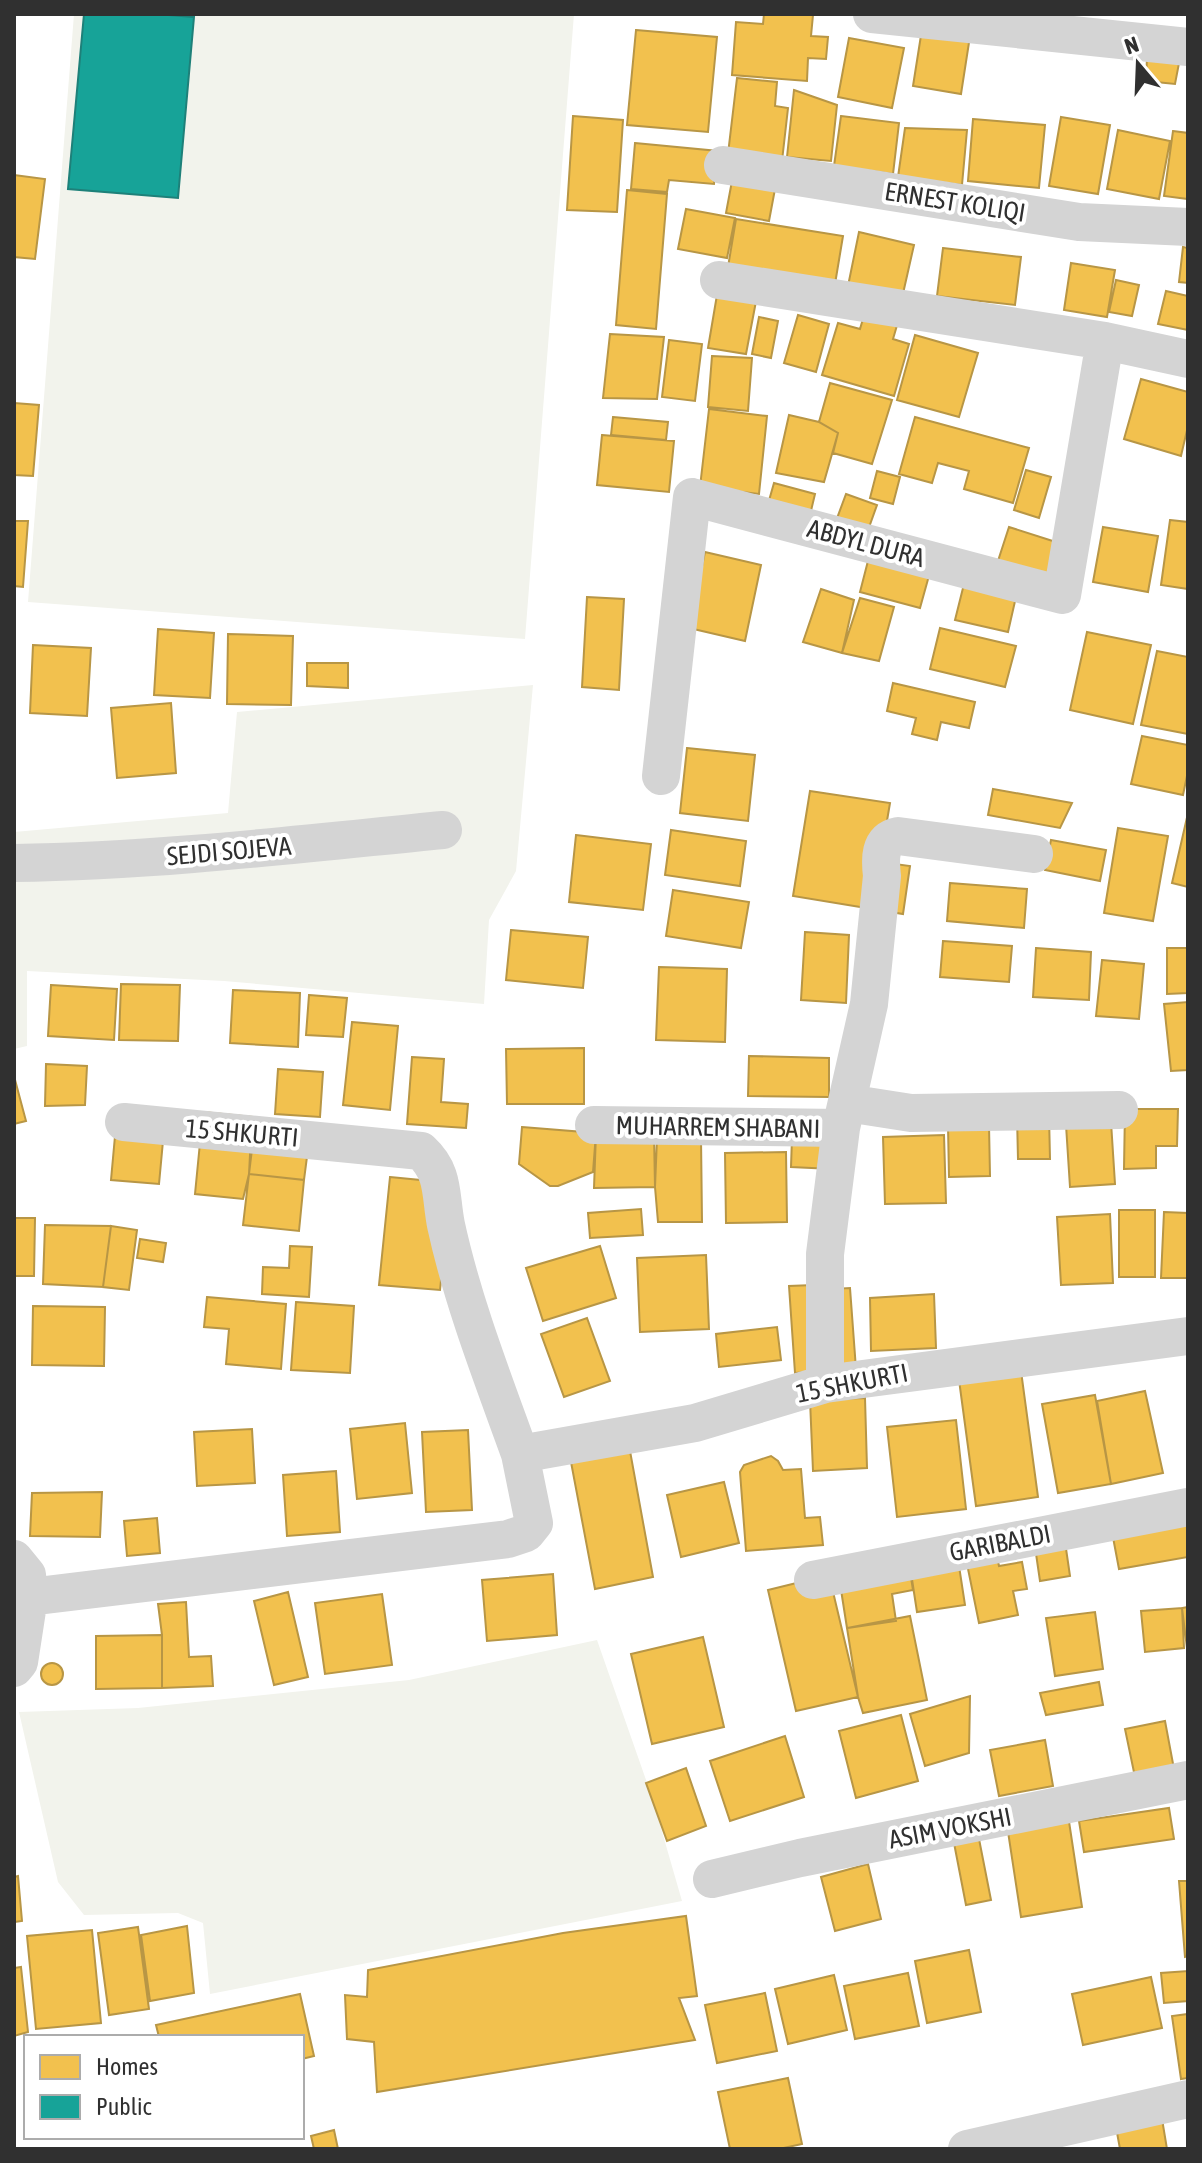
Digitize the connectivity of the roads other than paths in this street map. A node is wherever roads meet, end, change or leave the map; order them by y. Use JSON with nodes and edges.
{"nodes":[{"id":1,"x":872,"y":14,"type":"edge"},
{"id":2,"x":1188,"y":47,"type":"edge"},
{"id":3,"x":723,"y":165,"type":"dead end"},
{"id":4,"x":1188,"y":227,"type":"edge"},
{"id":5,"x":719,"y":280,"type":"dead end"},
{"id":6,"x":1105,"y":341,"type":"junction"},
{"id":7,"x":1188,"y":359,"type":"edge"},
{"id":8,"x":661,"y":776,"type":"dead end"},
{"id":9,"x":443,"y":830,"type":"dead end"},
{"id":10,"x":1034,"y":854,"type":"dead end"},
{"id":11,"x":14,"y":863,"type":"edge"},
{"id":12,"x":1119,"y":1110,"type":"dead end"},
{"id":13,"x":844,"y":1116,"type":"junction"},
{"id":14,"x":124,"y":1122,"type":"dead end"},
{"id":15,"x":594,"y":1125,"type":"dead end"},
{"id":16,"x":1188,"y":1336,"type":"edge"},
{"id":17,"x":825,"y":1384,"type":"junction"},
{"id":18,"x":520,"y":1454,"type":"junction"},
{"id":19,"x":1188,"y":1507,"type":"edge"},
{"id":20,"x":14,"y":1559,"type":"edge"},
{"id":21,"x":813,"y":1580,"type":"dead end"},
{"id":22,"x":29,"y":1597,"type":"junction"},
{"id":23,"x":14,"y":1668,"type":"edge"},
{"id":24,"x":1188,"y":1780,"type":"edge"},
{"id":25,"x":712,"y":1879,"type":"dead end"},
{"id":26,"x":1188,"y":2099,"type":"edge"},
{"id":27,"x":967,"y":2149,"type":"edge"}],
"edges":[{"from":1,"to":2,"type":"street"},
{"from":3,"to":4,"type":"street","name":"ERNEST KOLIQI"},
{"from":5,"to":6,"type":"street"},
{"from":6,"to":7,"type":"street"},
{"from":6,"to":8,"type":"street","name":"ABDYL DURA"},
{"from":9,"to":11,"type":"street","name":"SEJDI SOJEVA"},
{"from":10,"to":13,"type":"street","name":"MUHARREM SHABANI"},
{"from":12,"to":13,"type":"street","name":"MUHARREM SHABANI"},
{"from":13,"to":15,"type":"street","name":"MUHARREM SHABANI"},
{"from":13,"to":17,"type":"street","name":"MUHARREM SHABANI"},
{"from":14,"to":18,"type":"street","name":"15 SHKURTI"},
{"from":16,"to":17,"type":"street","name":"15 SHKURTI"},
{"from":17,"to":18,"type":"street","name":"15 SHKURTI"},
{"from":18,"to":22,"type":"street","name":"15 SHKURTI"},
{"from":19,"to":21,"type":"street","name":"GARIBALDI"},
{"from":20,"to":22,"type":"street"},
{"from":22,"to":23,"type":"street"},
{"from":24,"to":25,"type":"street","name":"ASIM VOKSHI"},
{"from":26,"to":27,"type":"street"}]}
